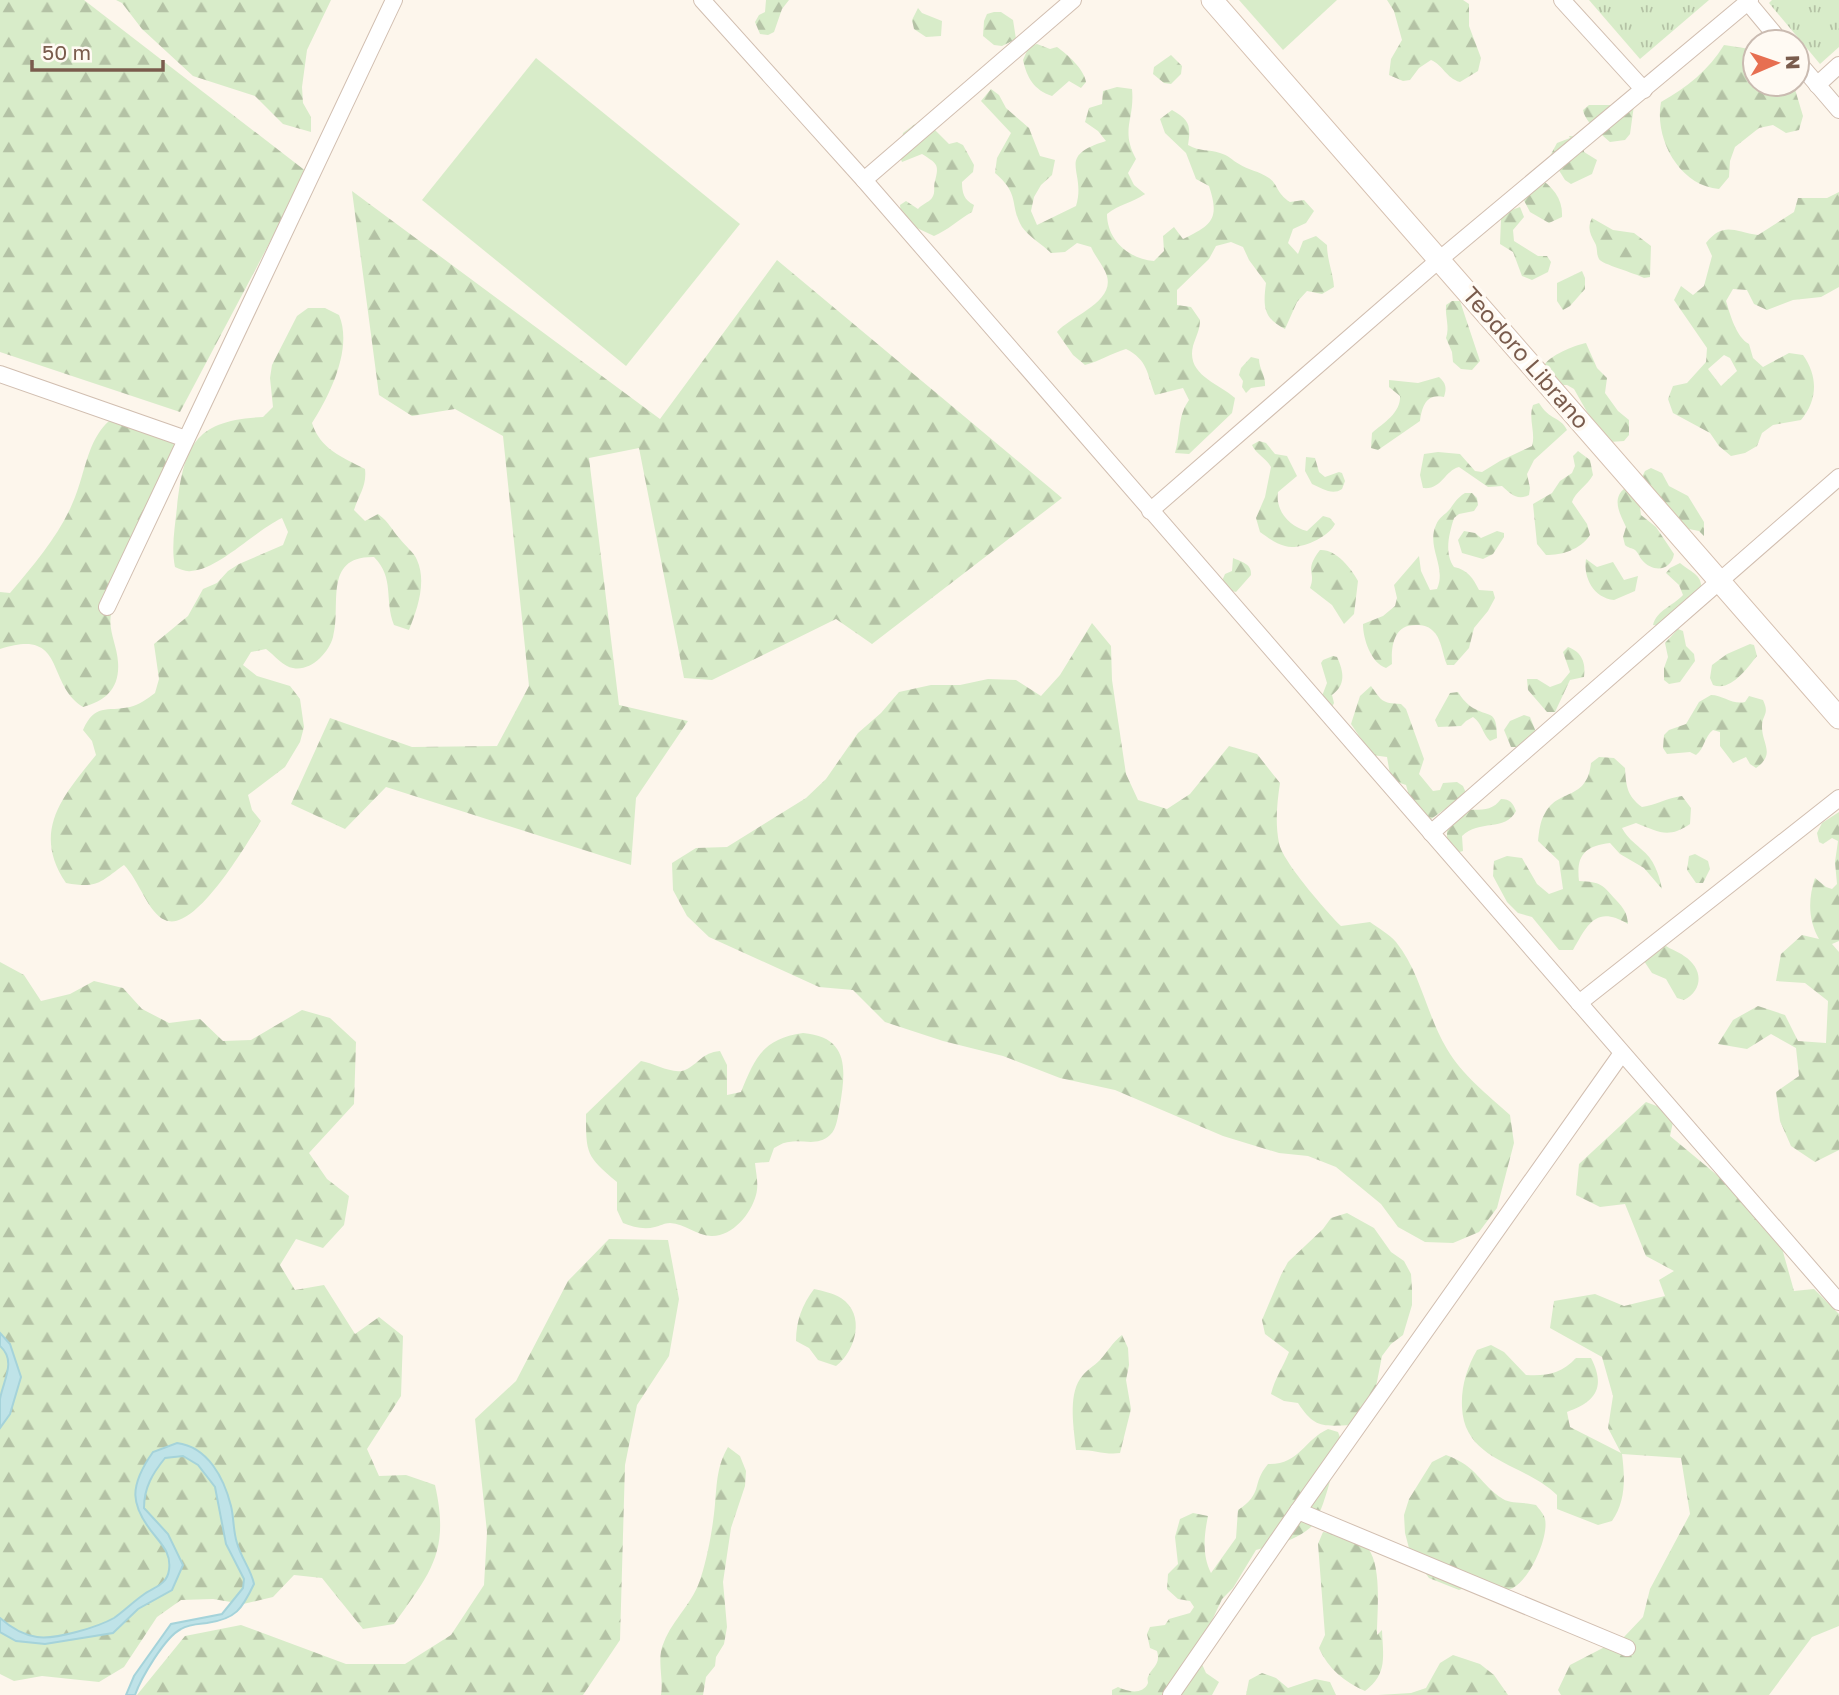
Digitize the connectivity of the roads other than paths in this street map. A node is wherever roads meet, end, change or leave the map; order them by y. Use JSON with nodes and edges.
{"nodes":[{"id":1,"x":394,"y":0,"type":"edge"},
{"id":2,"x":702,"y":0,"type":"edge"},
{"id":3,"x":1073,"y":0,"type":"edge"},
{"id":4,"x":1212,"y":0,"type":"edge"},
{"id":5,"x":1562,"y":0,"type":"edge"},
{"id":6,"x":1748,"y":1,"type":"edge"},
{"id":7,"x":1770,"y":28,"type":"edge"},
{"id":8,"x":1839,"y":65,"type":"edge"},
{"id":9,"x":1811,"y":78,"type":"edge"},
{"id":10,"x":1817,"y":85,"type":"junction"},
{"id":11,"x":1644,"y":90,"type":"junction"},
{"id":12,"x":1839,"y":110,"type":"edge"},
{"id":13,"x":864,"y":180,"type":"junction"},
{"id":14,"x":1440,"y":258,"type":"junction"},
{"id":15,"x":0,"y":374,"type":"edge"},
{"id":16,"x":186,"y":439,"type":"junction"},
{"id":17,"x":1839,"y":477,"type":"edge"},
{"id":18,"x":1150,"y":511,"type":"junction"},
{"id":19,"x":1720,"y":581,"type":"junction"},
{"id":20,"x":107,"y":607,"type":"dead end"},
{"id":21,"x":1839,"y":718,"type":"edge"},
{"id":22,"x":1839,"y":799,"type":"edge"},
{"id":23,"x":1431,"y":833,"type":"junction"},
{"id":24,"x":1578,"y":1003,"type":"junction"},
{"id":25,"x":1622,"y":1053,"type":"junction"},
{"id":26,"x":1839,"y":1301,"type":"edge"},
{"id":27,"x":1298,"y":1511,"type":"junction"},
{"id":28,"x":1627,"y":1648,"type":"dead end"},
{"id":29,"x":1171,"y":1695,"type":"edge"}],
"edges":[{"from":1,"to":16,"type":"street"},
{"from":2,"to":13,"type":"street"},
{"from":3,"to":13,"type":"street"},
{"from":4,"to":14,"type":"main road","name":"Teodoro Librano"},
{"from":5,"to":11,"type":"street"},
{"from":6,"to":7,"type":"street"},
{"from":6,"to":11,"type":"street"},
{"from":8,"to":10,"type":"street"},
{"from":9,"to":10,"type":"street"},
{"from":10,"to":12,"type":"street"},
{"from":11,"to":14,"type":"street"},
{"from":13,"to":18,"type":"street"},
{"from":14,"to":18,"type":"street"},
{"from":14,"to":19,"type":"main road","name":"Teodoro Librano"},
{"from":15,"to":16,"type":"street"},
{"from":16,"to":20,"type":"street"},
{"from":17,"to":19,"type":"street"},
{"from":18,"to":23,"type":"street"},
{"from":19,"to":21,"type":"main road","name":"Teodoro Librano"},
{"from":19,"to":23,"type":"street"},
{"from":22,"to":24,"type":"street"},
{"from":23,"to":24,"type":"street"},
{"from":24,"to":25,"type":"street"},
{"from":25,"to":26,"type":"street"},
{"from":25,"to":27,"type":"street"},
{"from":27,"to":28,"type":"street"},
{"from":27,"to":29,"type":"street"}]}
